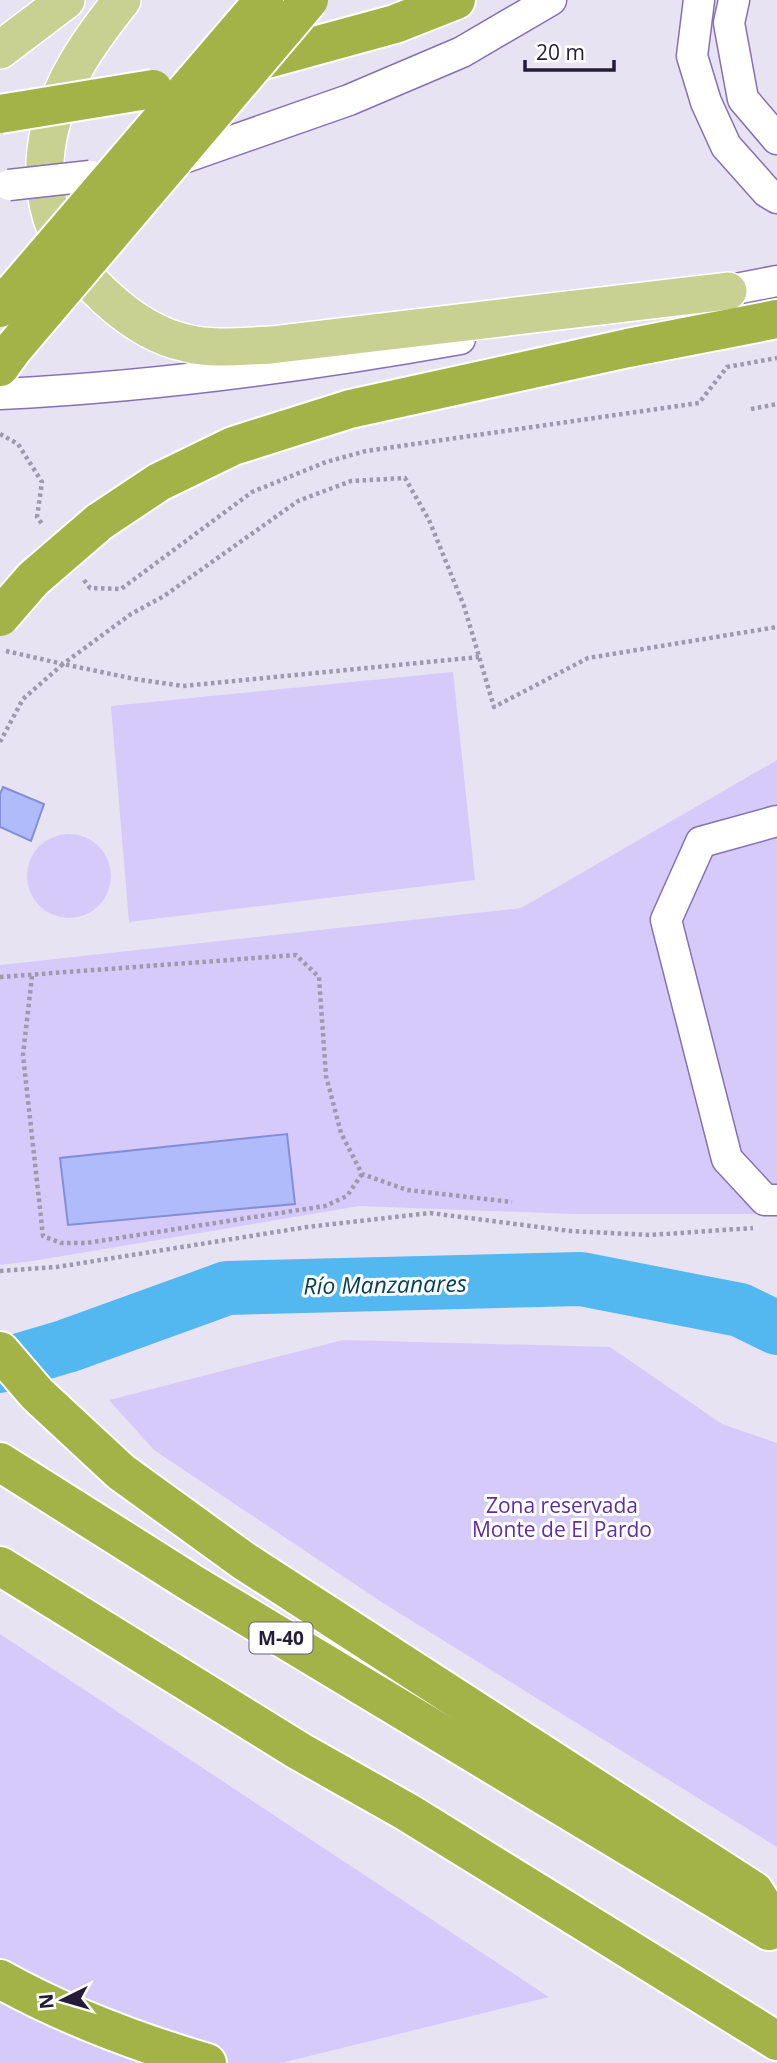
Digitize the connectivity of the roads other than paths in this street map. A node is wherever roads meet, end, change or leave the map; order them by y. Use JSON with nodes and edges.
{"nodes":[{"id":1,"x":66,"y":0,"type":"edge"},
{"id":2,"x":122,"y":0,"type":"edge"},
{"id":3,"x":264,"y":0,"type":"edge"},
{"id":4,"x":309,"y":0,"type":"edge"},
{"id":5,"x":456,"y":0,"type":"edge"},
{"id":6,"x":551,"y":0,"type":"edge"},
{"id":7,"x":699,"y":0,"type":"edge"},
{"id":8,"x":734,"y":0,"type":"edge"},
{"id":9,"x":0,"y":50,"type":"edge"},
{"id":10,"x":0,"y":114,"type":"edge"},
{"id":11,"x":777,"y":139,"type":"edge"},
{"id":12,"x":5,"y":186,"type":"edge"},
{"id":13,"x":777,"y":198,"type":"edge"},
{"id":14,"x":777,"y":281,"type":"edge"},
{"id":15,"x":728,"y":291,"type":"junction"},
{"id":16,"x":0,"y":308,"type":"edge"},
{"id":17,"x":777,"y":319,"type":"edge"},
{"id":18,"x":0,"y":367,"type":"edge"},
{"id":19,"x":0,"y":394,"type":"edge"},
{"id":20,"x":0,"y":617,"type":"edge"},
{"id":21,"x":777,"y":821,"type":"edge"},
{"id":22,"x":777,"y":1200,"type":"edge"},
{"id":23,"x":0,"y":1351,"type":"edge"},
{"id":24,"x":0,"y":1462,"type":"edge"},
{"id":25,"x":0,"y":1566,"type":"edge"},
{"id":26,"x":570,"y":1792,"type":"junction"},
{"id":27,"x":777,"y":1927,"type":"edge"},
{"id":28,"x":777,"y":1935,"type":"edge"},
{"id":29,"x":0,"y":1979,"type":"edge"},
{"id":30,"x":777,"y":2041,"type":"edge"},
{"id":31,"x":207,"y":2063,"type":"edge"}],
"edges":[{"from":1,"to":9,"type":"main road"},
{"from":2,"to":15,"type":"main road"},
{"from":3,"to":16,"type":"highway","bridge":true},
{"from":4,"to":18,"type":"highway","bridge":true},
{"from":5,"to":10,"type":"highway","bridge":true},
{"from":6,"to":12,"type":"street","bridge":true},
{"from":7,"to":13,"type":"street"},
{"from":8,"to":11,"type":"street"},
{"from":14,"to":15,"type":"street"},
{"from":15,"to":19,"type":"street"},
{"from":17,"to":20,"type":"highway","bridge":true},
{"from":21,"to":22,"type":"street"},
{"from":23,"to":26,"type":"highway"},
{"from":24,"to":26,"type":"highway","number":"M-40"},
{"from":25,"to":30,"type":"highway"},
{"from":26,"to":27,"type":"highway"},
{"from":26,"to":28,"type":"highway","number":"M-40"},
{"from":29,"to":31,"type":"highway"}]}
